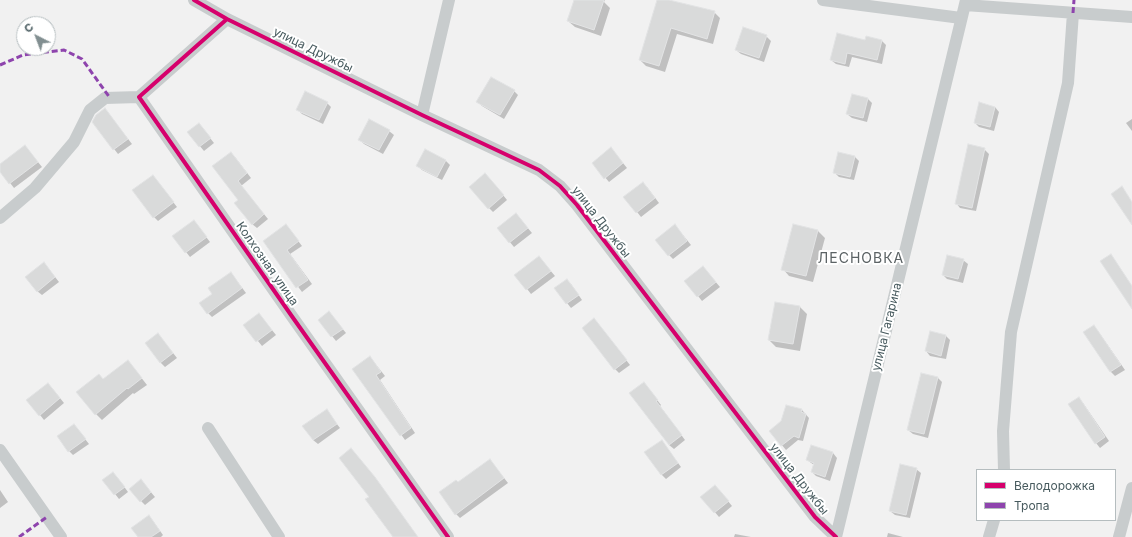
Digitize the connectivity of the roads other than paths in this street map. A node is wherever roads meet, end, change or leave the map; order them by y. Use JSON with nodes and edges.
{"nodes":[{"id":1,"x":194,"y":0,"type":"edge"},
{"id":2,"x":449,"y":0,"type":"edge"},
{"id":3,"x":823,"y":0,"type":"edge"},
{"id":4,"x":965,"y":2,"type":"edge"},
{"id":5,"x":1073,"y":13,"type":"junction"},
{"id":6,"x":1132,"y":17,"type":"edge"},
{"id":7,"x":961,"y":18,"type":"junction"},
{"id":8,"x":227,"y":19,"type":"junction"},
{"id":9,"x":139,"y":97,"type":"junction"},
{"id":10,"x":422,"y":115,"type":"junction"},
{"id":11,"x":0,"y":218,"type":"edge"},
{"id":12,"x":208,"y":428,"type":"dead end"},
{"id":13,"x":0,"y":450,"type":"edge"},
{"id":14,"x":1004,"y":469,"type":"edge"},
{"id":15,"x":1132,"y":488,"type":"edge"},
{"id":16,"x":994,"y":521,"type":"edge"},
{"id":17,"x":61,"y":537,"type":"edge"},
{"id":18,"x":279,"y":537,"type":"edge"},
{"id":19,"x":448,"y":537,"type":"edge"},
{"id":20,"x":836,"y":537,"type":"edge"},
{"id":21,"x":990,"y":537,"type":"edge"},
{"id":22,"x":1119,"y":537,"type":"edge"}],
"edges":[{"from":1,"to":8,"type":"street","name":"улица Дружбы"},
{"from":2,"to":10,"type":"street"},
{"from":3,"to":7,"type":"street"},
{"from":4,"to":5,"type":"street"},
{"from":4,"to":7,"type":"street","name":"улица Гагарина"},
{"from":5,"to":6,"type":"street"},
{"from":5,"to":14,"type":"street"},
{"from":7,"to":20,"type":"street","name":"улица Гагарина"},
{"from":8,"to":9,"type":"street"},
{"from":8,"to":10,"type":"street","name":"улица Дружбы"},
{"from":9,"to":11,"type":"street"},
{"from":9,"to":19,"type":"street","name":"Колхозная улица"},
{"from":10,"to":20,"type":"street","name":"улица Дружбы"},
{"from":12,"to":18,"type":"street"},
{"from":13,"to":17,"type":"street"},
{"from":15,"to":22,"type":"street"},
{"from":16,"to":21,"type":"street"}]}
